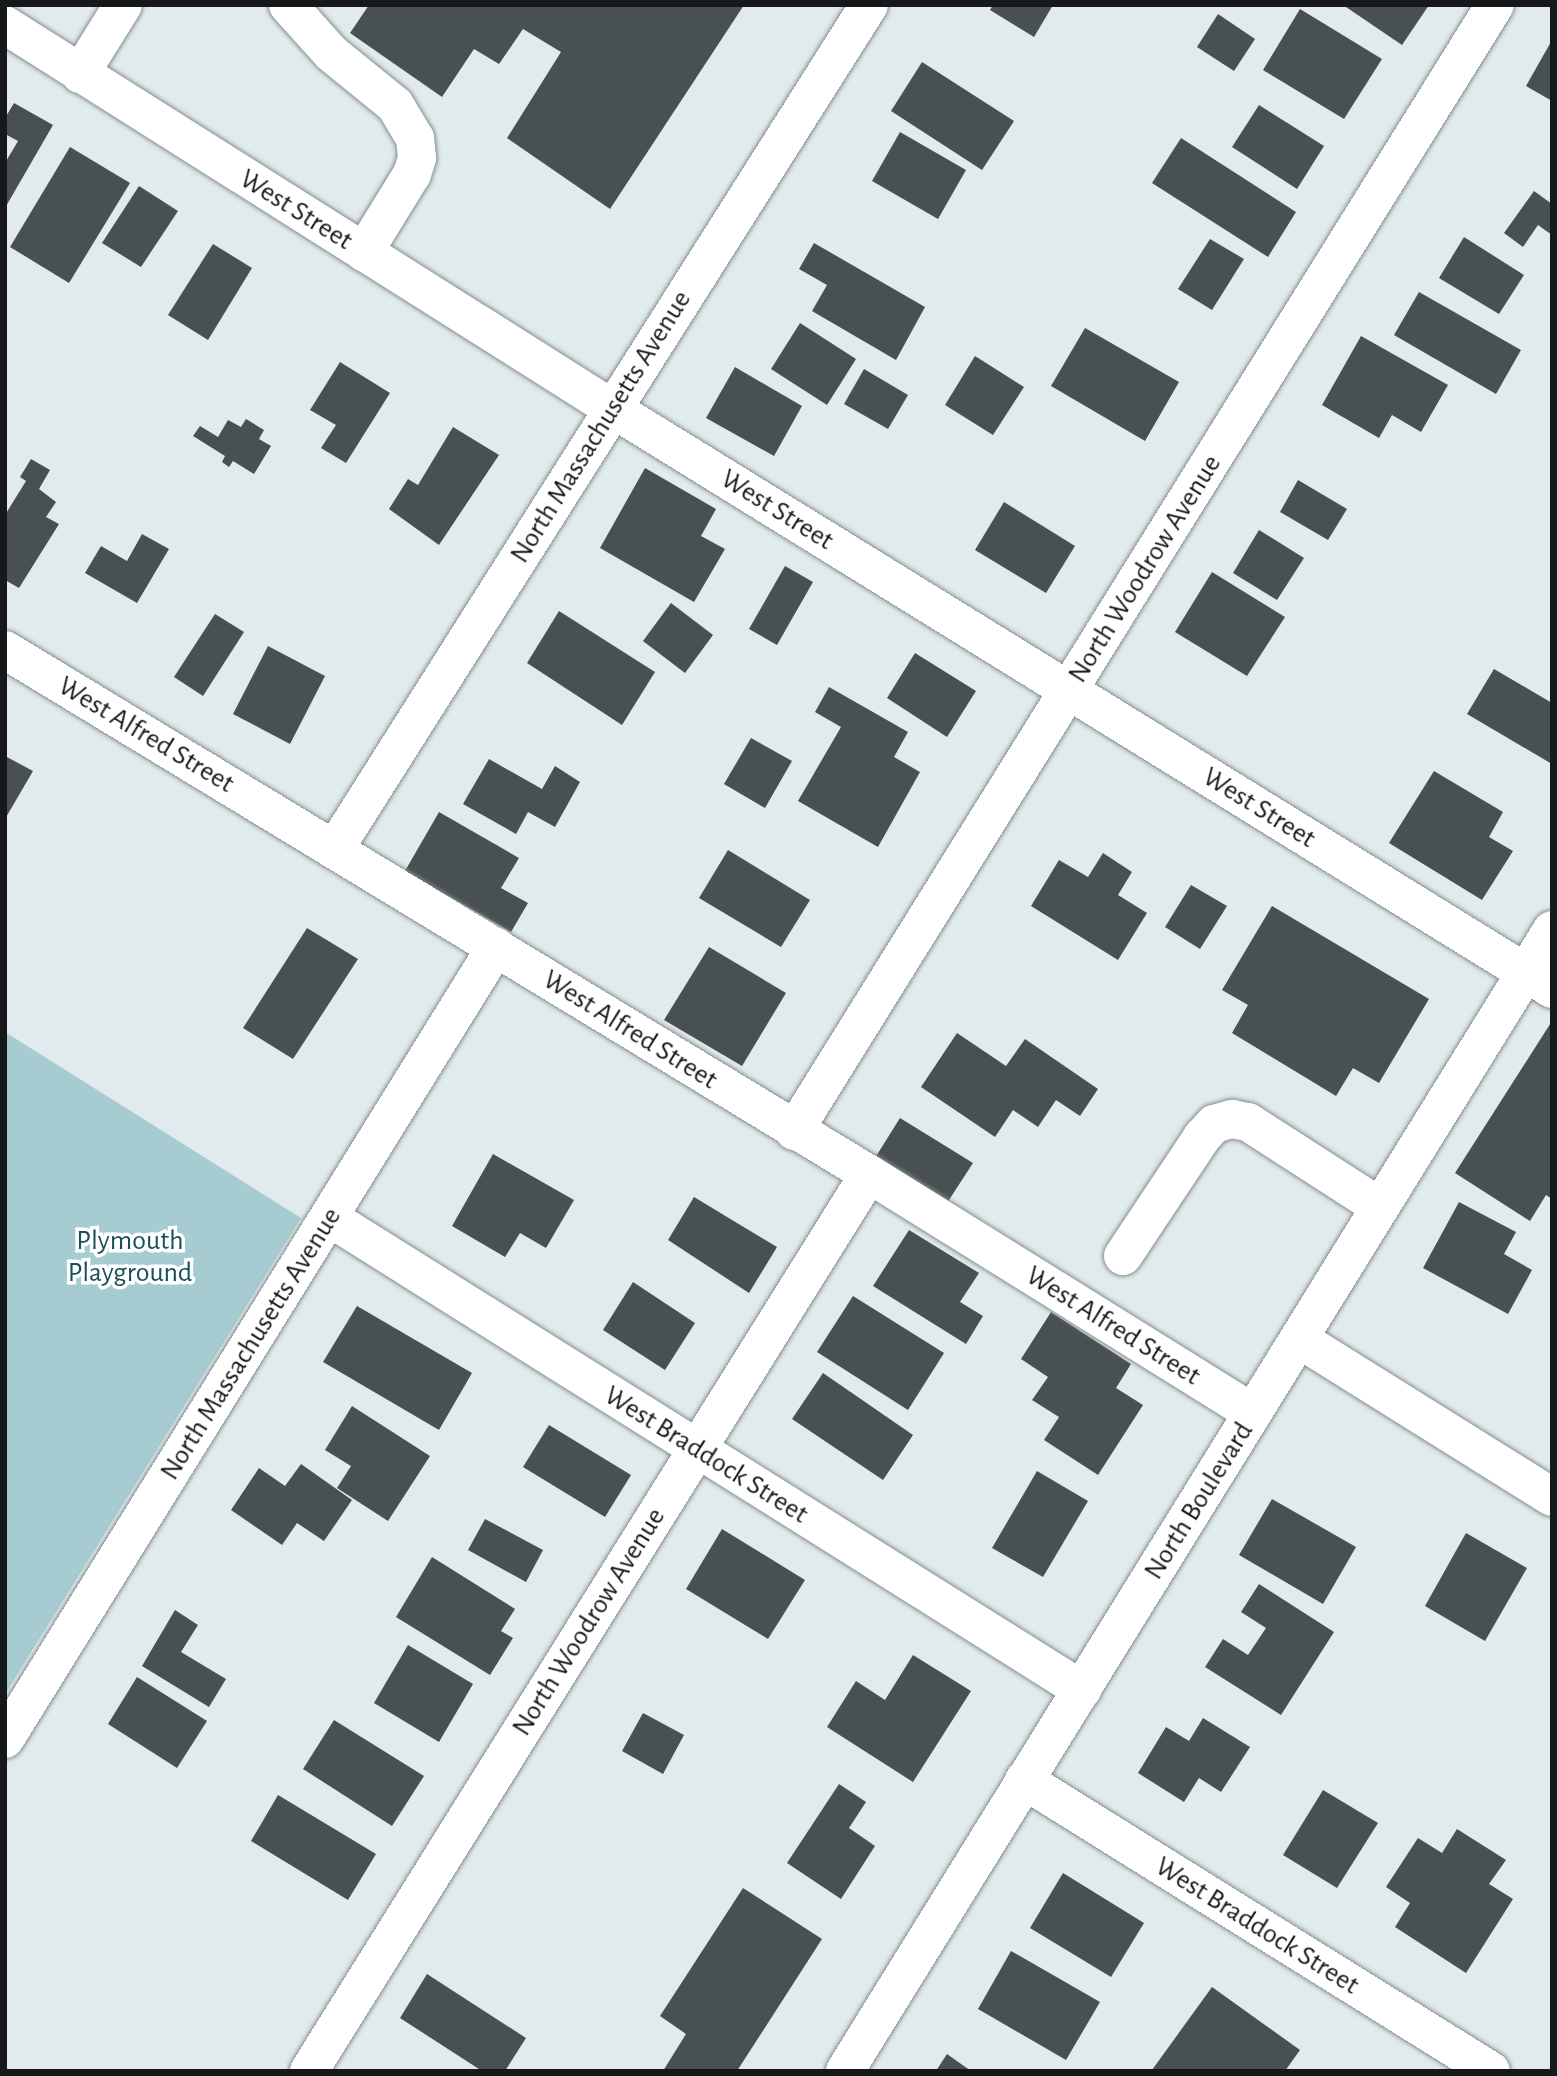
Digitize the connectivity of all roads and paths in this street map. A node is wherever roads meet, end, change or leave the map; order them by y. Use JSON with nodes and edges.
{"nodes":[{"id":1,"x":123,"y":5,"type":"edge"},
{"id":2,"x":288,"y":5,"type":"edge"},
{"id":3,"x":869,"y":5,"type":"edge"},
{"id":4,"x":1495,"y":5,"type":"edge"},
{"id":5,"x":5,"y":25,"type":"edge"},
{"id":6,"x":80,"y":74,"type":"junction"},
{"id":7,"x":364,"y":252,"type":"junction"},
{"id":8,"x":612,"y":409,"type":"junction"},
{"id":9,"x":5,"y":650,"type":"edge"},
{"id":10,"x":1069,"y":690,"type":"junction"},
{"id":11,"x":334,"y":850,"type":"junction"},
{"id":12,"x":1552,"y":930,"type":"edge"},
{"id":13,"x":496,"y":947,"type":"junction"},
{"id":14,"x":1539,"y":981,"type":"edge"},
{"id":15,"x":794,"y":1131,"type":"junction"},
{"id":16,"x":869,"y":1174,"type":"junction"},
{"id":17,"x":1380,"y":1207,"type":"junction"},
{"id":18,"x":330,"y":1218,"type":"junction"},
{"id":19,"x":1123,"y":1256,"type":"dead end"},
{"id":20,"x":1298,"y":1339,"type":"junction"},
{"id":21,"x":1253,"y":1413,"type":"junction"},
{"id":22,"x":696,"y":1450,"type":"junction"},
{"id":23,"x":1552,"y":1497,"type":"edge"},
{"id":24,"x":1082,"y":1690,"type":"junction"},
{"id":25,"x":5,"y":1739,"type":"edge"},
{"id":26,"x":1024,"y":1780,"type":"junction"},
{"id":27,"x":309,"y":2071,"type":"edge"},
{"id":28,"x":845,"y":2071,"type":"edge"},
{"id":29,"x":1491,"y":2071,"type":"edge"}],
"edges":[{"from":1,"to":6,"type":"street"},
{"from":2,"to":7,"type":"street"},
{"from":3,"to":8,"type":"street","name":"North Massachusetts Avenue"},
{"from":4,"to":10,"type":"street","name":"North Woodrow Avenue"},
{"from":5,"to":6,"type":"street","name":"West Street"},
{"from":6,"to":7,"type":"street","name":"West Street"},
{"from":7,"to":8,"type":"street","name":"West Street"},
{"from":8,"to":10,"type":"street","name":"West Street"},
{"from":8,"to":11,"type":"street","name":"North Massachusetts Avenue"},
{"from":9,"to":11,"type":"street","name":"West Alfred Street"},
{"from":10,"to":14,"type":"street","name":"West Street"},
{"from":10,"to":15,"type":"street","name":"North Woodrow Avenue"},
{"from":11,"to":13,"type":"street","name":"West Alfred Street"},
{"from":12,"to":14,"type":"street","name":"North Boulevard"},
{"from":13,"to":15,"type":"street","name":"West Alfred Street"},
{"from":13,"to":18,"type":"street","name":"North Massachusetts Avenue"},
{"from":14,"to":17,"type":"street","name":"North Boulevard"},
{"from":15,"to":16,"type":"street","name":"West Alfred Street"},
{"from":16,"to":21,"type":"street","name":"West Alfred Street"},
{"from":16,"to":22,"type":"street","name":"North Woodrow Avenue"},
{"from":17,"to":19,"type":"street"},
{"from":17,"to":20,"type":"street","name":"North Boulevard"},
{"from":18,"to":22,"type":"street","name":"West Braddock Street"},
{"from":18,"to":25,"type":"street","name":"North Massachusetts Avenue"},
{"from":20,"to":21,"type":"street","name":"North Boulevard"},
{"from":20,"to":23,"type":"street"},
{"from":21,"to":24,"type":"street","name":"North Boulevard"},
{"from":22,"to":24,"type":"street","name":"West Braddock Street"},
{"from":22,"to":27,"type":"street","name":"North Woodrow Avenue"},
{"from":24,"to":26,"type":"street","name":"North Boulevard"},
{"from":26,"to":28,"type":"street","name":"North Boulevard"},
{"from":26,"to":29,"type":"street","name":"West Braddock Street"}]}
